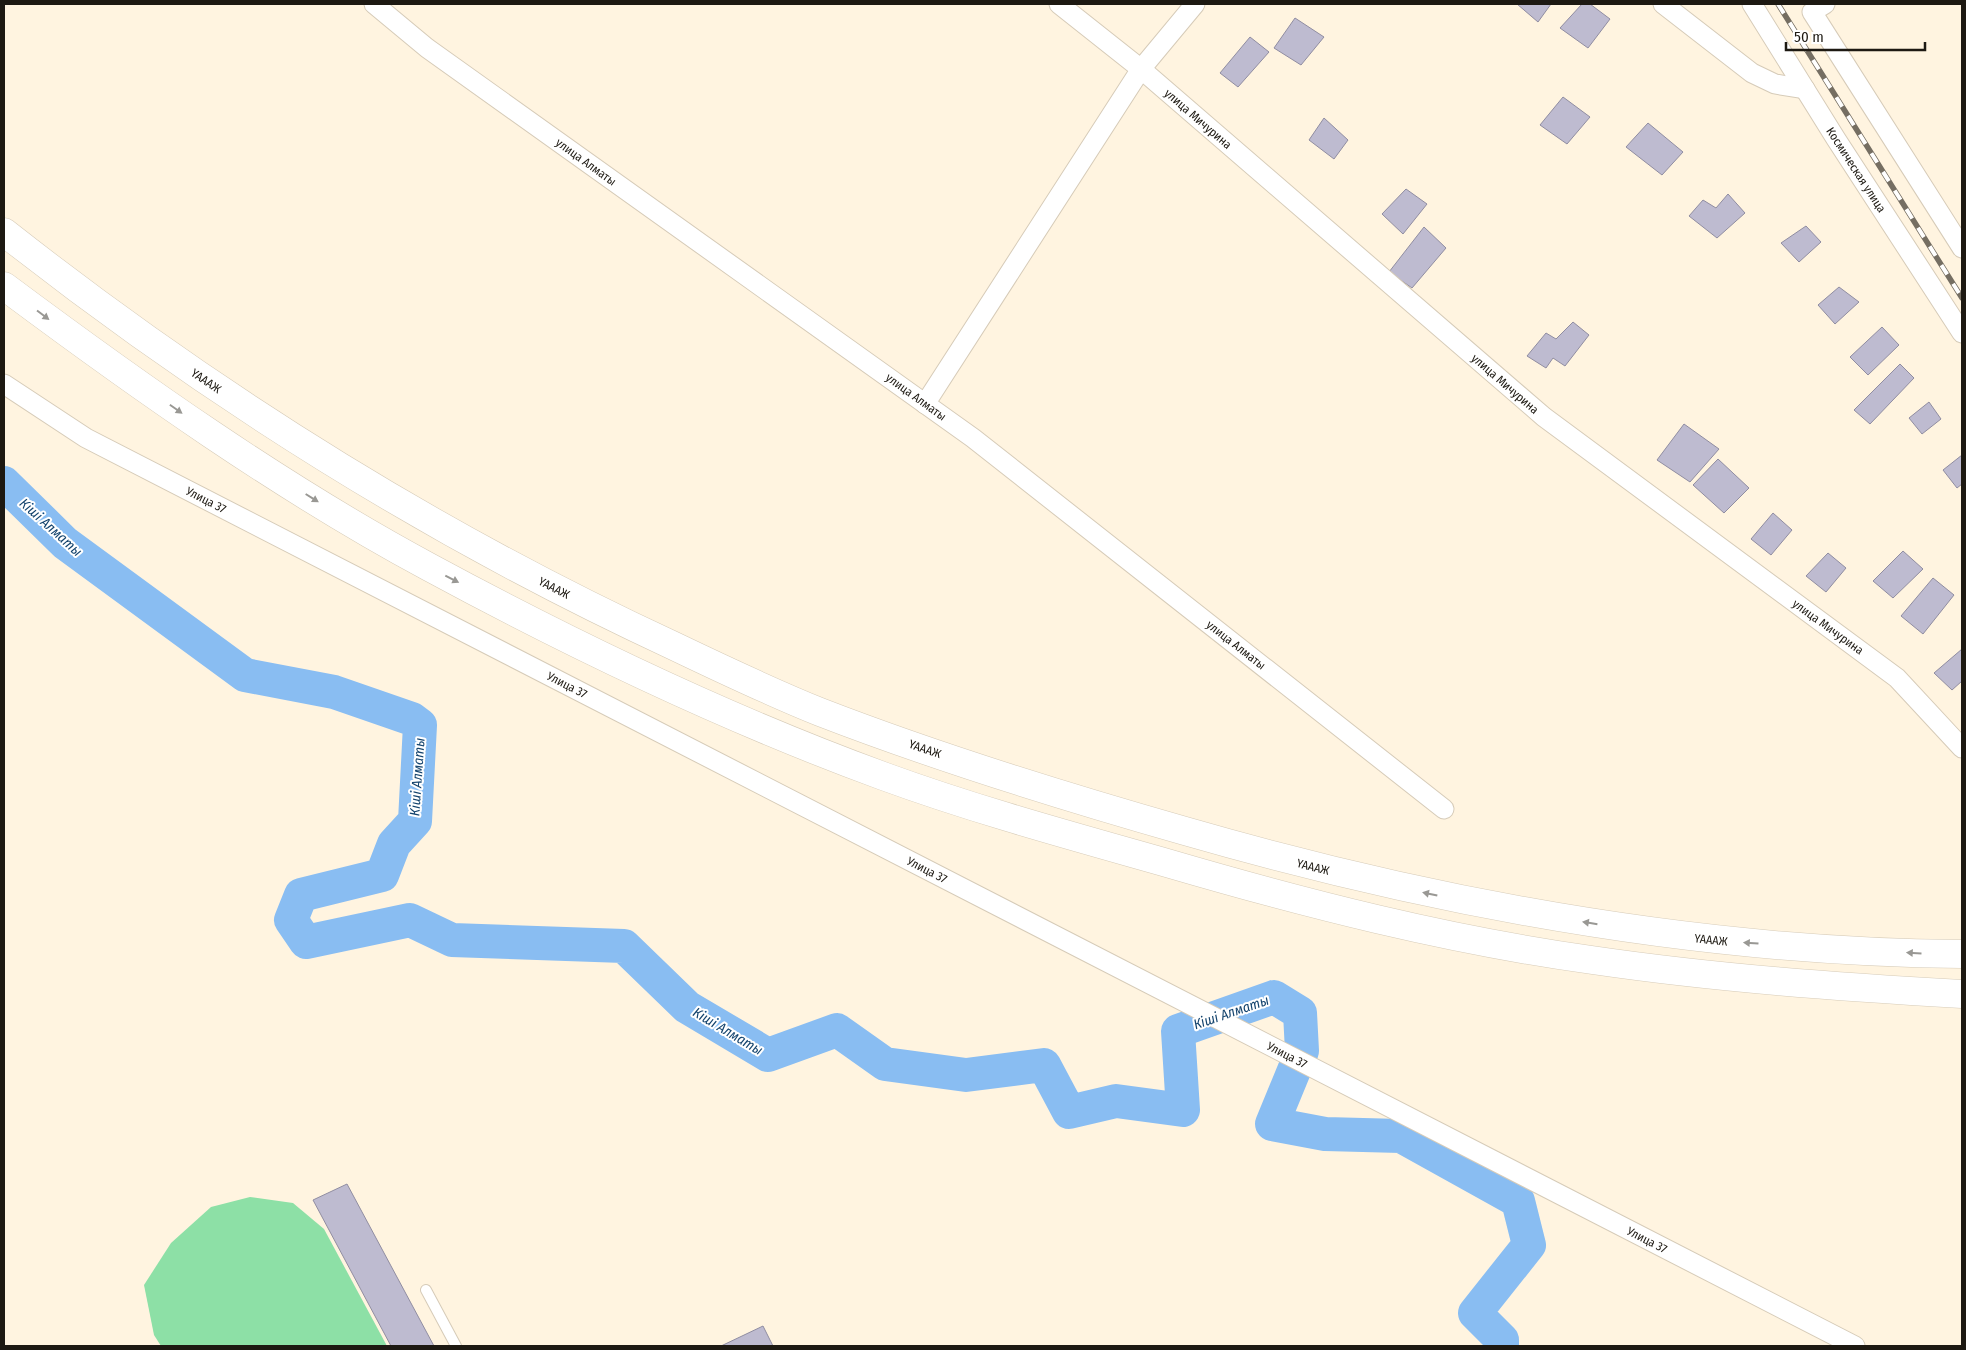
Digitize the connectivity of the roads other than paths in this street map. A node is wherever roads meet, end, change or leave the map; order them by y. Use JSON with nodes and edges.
{"nodes":[{"id":1,"x":374,"y":4,"type":"edge"},
{"id":2,"x":1059,"y":4,"type":"edge"},
{"id":3,"x":1195,"y":4,"type":"edge"},
{"id":4,"x":1663,"y":4,"type":"edge"},
{"id":5,"x":1752,"y":4,"type":"edge"},
{"id":6,"x":1826,"y":4,"type":"edge"},
{"id":7,"x":1140,"y":69,"type":"junction"},
{"id":8,"x":1805,"y":89,"type":"junction"},
{"id":9,"x":4,"y":232,"type":"edge"},
{"id":10,"x":1962,"y":248,"type":"edge"},
{"id":11,"x":4,"y":286,"type":"edge"},
{"id":12,"x":1962,"y":334,"type":"edge"},
{"id":13,"x":4,"y":384,"type":"edge"},
{"id":14,"x":925,"y":404,"type":"junction"},
{"id":15,"x":1962,"y":748,"type":"edge"},
{"id":16,"x":1444,"y":808,"type":"dead end"},
{"id":17,"x":1962,"y":954,"type":"edge"},
{"id":18,"x":1962,"y":994,"type":"edge"},
{"id":19,"x":426,"y":1290,"type":"dead end"},
{"id":20,"x":456,"y":1346,"type":"edge"},
{"id":21,"x":1855,"y":1346,"type":"edge"}],
"edges":[{"from":1,"to":14,"type":"street","name":"улица Алматы"},
{"from":2,"to":7,"type":"street","name":"улица Мичурина"},
{"from":3,"to":7,"type":"street"},
{"from":4,"to":8,"type":"street"},
{"from":5,"to":8,"type":"street","name":"Космическая улица"},
{"from":6,"to":10,"type":"street"},
{"from":7,"to":14,"type":"street"},
{"from":7,"to":15,"type":"street","name":"улица Мичурина"},
{"from":8,"to":12,"type":"street","name":"Космическая улица"},
{"from":17,"to":9,"type":"highway","name":"ҮАААЖ","one_way":true},
{"from":11,"to":18,"type":"highway","one_way":true},
{"from":13,"to":21,"type":"street","name":"Улица 37"},
{"from":14,"to":16,"type":"street","name":"улица Алматы"},
{"from":19,"to":20,"type":"lane"}]}
